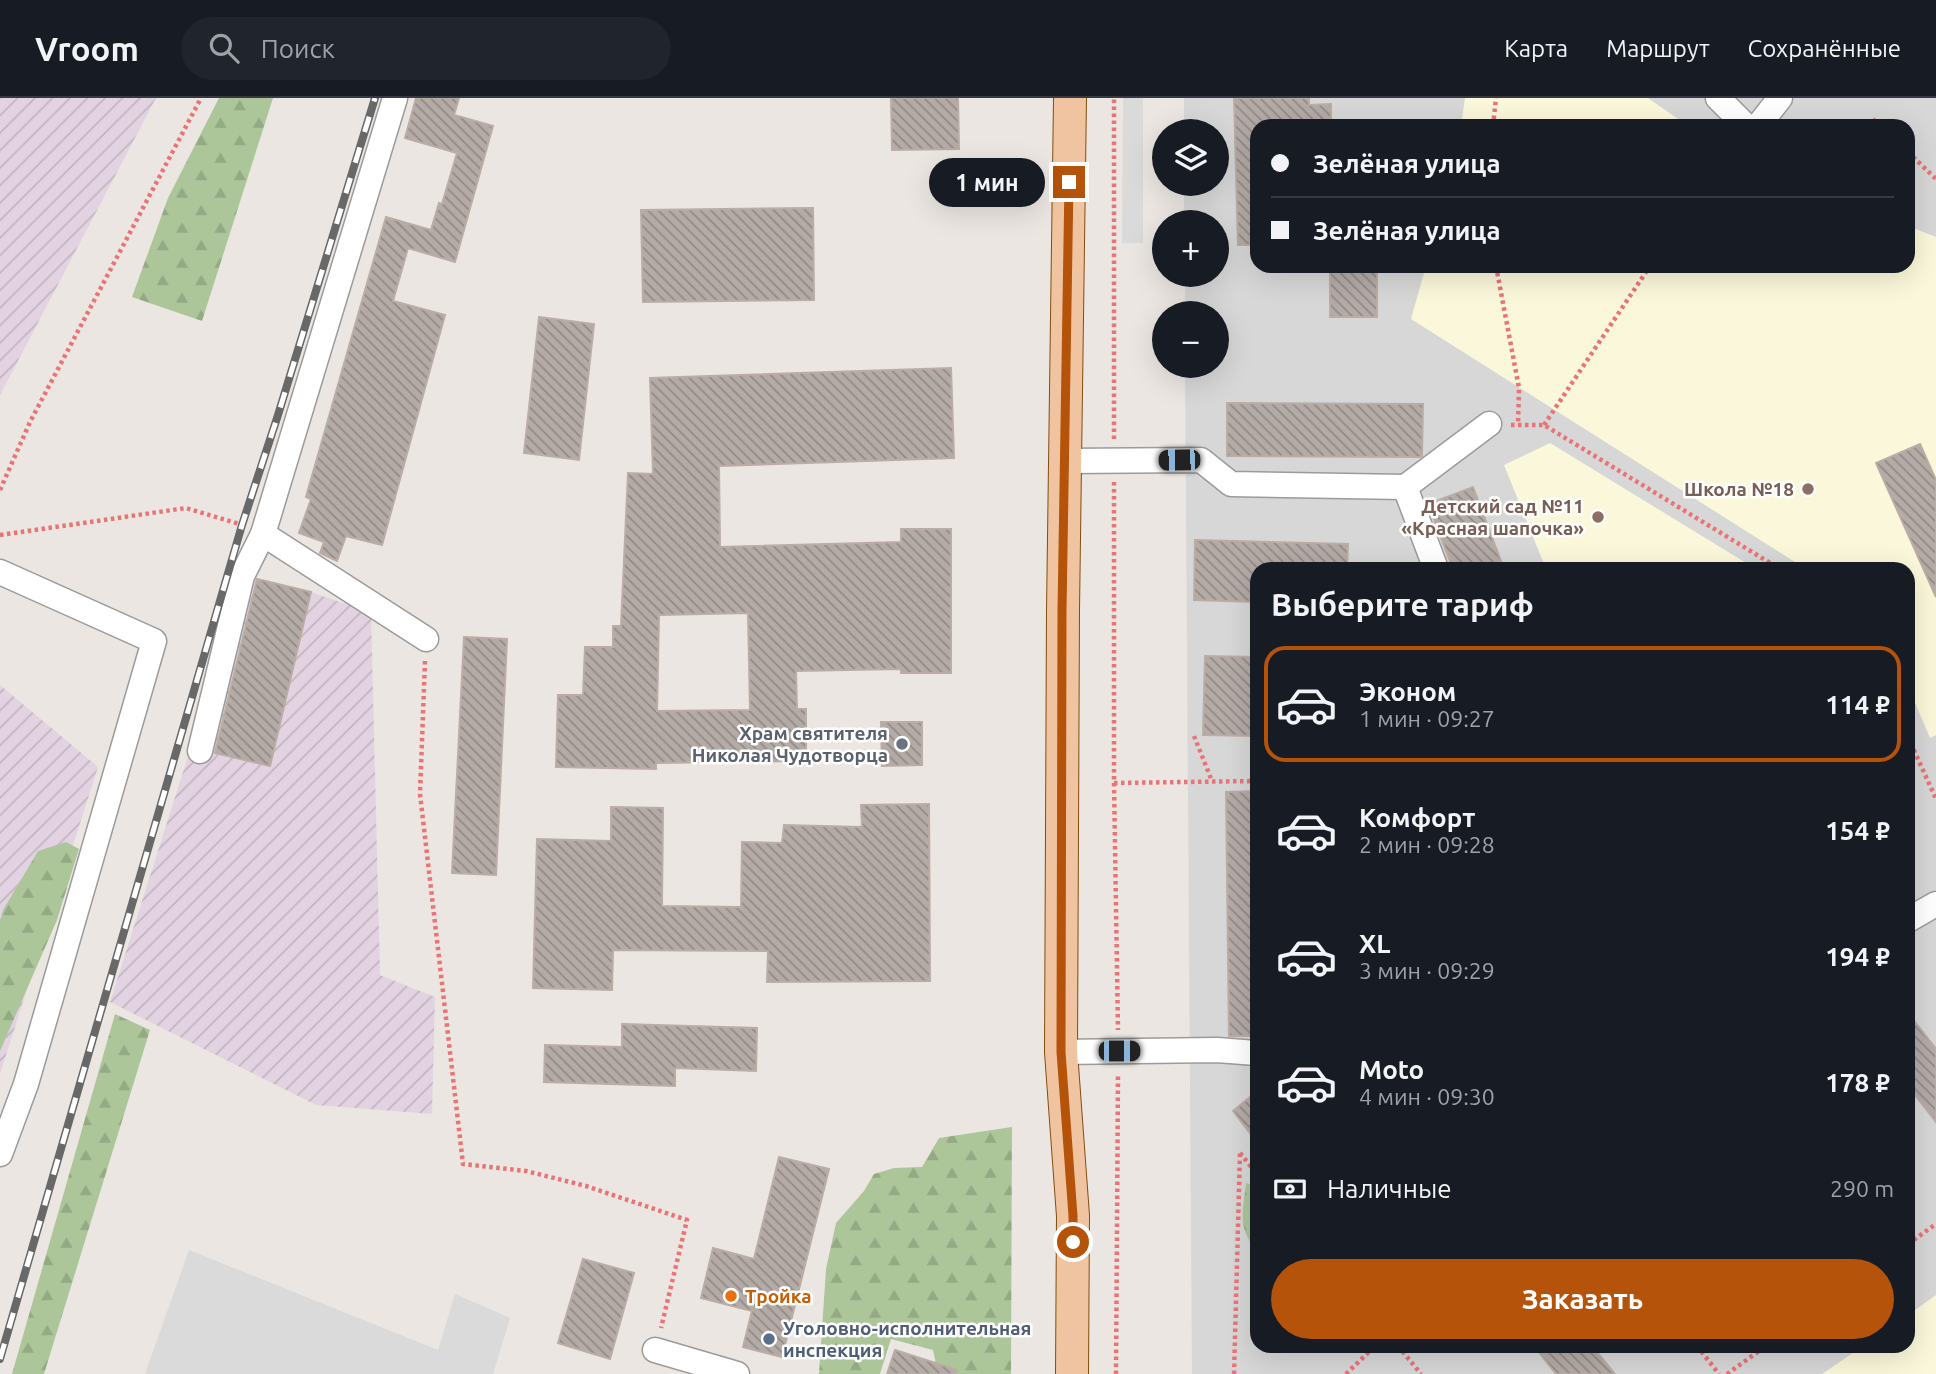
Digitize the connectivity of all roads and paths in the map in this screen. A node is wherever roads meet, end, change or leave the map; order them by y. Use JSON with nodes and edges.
{"nodes":[{"id":1,"x":201,"y":98,"type":"edge"},
{"id":2,"x":395,"y":98,"type":"edge"},
{"id":3,"x":1070,"y":98,"type":"edge"},
{"id":4,"x":1115,"y":98,"type":"edge"},
{"id":5,"x":1496,"y":98,"type":"edge"},
{"id":6,"x":1718,"y":98,"type":"edge"},
{"id":7,"x":1780,"y":98,"type":"edge"},
{"id":8,"x":1494,"y":119,"type":"edge"},
{"id":9,"x":1739,"y":119,"type":"edge"},
{"id":10,"x":1764,"y":119,"type":"edge"},
{"id":11,"x":1915,"y":158,"type":"edge"},
{"id":12,"x":1936,"y":178,"type":"edge"},
{"id":13,"x":1497,"y":273,"type":"edge"},
{"id":14,"x":1645,"y":273,"type":"edge"},
{"id":15,"x":1489,"y":424,"type":"joint"},
{"id":16,"x":1518,"y":425,"type":"junction"},
{"id":17,"x":1544,"y":425,"type":"junction"},
{"id":18,"x":1065,"y":461,"type":"junction"},
{"id":19,"x":1114,"y":461,"type":"junction"},
{"id":20,"x":1405,"y":487,"type":"junction"},
{"id":21,"x":0,"y":490,"type":"edge"},
{"id":22,"x":235,"y":523,"type":"dead end"},
{"id":23,"x":0,"y":534,"type":"edge"},
{"id":24,"x":263,"y":534,"type":"junction"},
{"id":25,"x":1433,"y":562,"type":"edge"},
{"id":26,"x":1769,"y":562,"type":"edge"},
{"id":27,"x":0,"y":572,"type":"edge"},
{"id":28,"x":0,"y":590,"type":"edge"},
{"id":29,"x":59,"y":598,"type":"junction"},
{"id":30,"x":426,"y":639,"type":"joint"},
{"id":31,"x":1194,"y":736,"type":"dead end"},
{"id":32,"x":201,"y":751,"type":"dead end"},
{"id":33,"x":1915,"y":752,"type":"edge"},
{"id":34,"x":1212,"y":781,"type":"junction"},
{"id":35,"x":1250,"y":781,"type":"edge"},
{"id":36,"x":1114,"y":783,"type":"junction"},
{"id":37,"x":1936,"y":799,"type":"edge"},
{"id":38,"x":1936,"y":904,"type":"edge"},
{"id":39,"x":1915,"y":916,"type":"edge"},
{"id":40,"x":1119,"y":1051,"type":"junction"},
{"id":41,"x":1061,"y":1052,"type":"junction"},
{"id":42,"x":1250,"y":1053,"type":"edge"},
{"id":43,"x":0,"y":1153,"type":"edge"},
{"id":44,"x":1250,"y":1166,"type":"edge"},
{"id":45,"x":1936,"y":1224,"type":"edge"},
{"id":46,"x":1915,"y":1239,"type":"edge"},
{"id":47,"x":667,"y":1305,"type":"dead end"},
{"id":48,"x":655,"y":1350,"type":"dead end"},
{"id":49,"x":1368,"y":1353,"type":"edge"},
{"id":50,"x":1404,"y":1353,"type":"edge"},
{"id":51,"x":1702,"y":1353,"type":"edge"},
{"id":52,"x":1756,"y":1353,"type":"edge"},
{"id":53,"x":1738,"y":1366,"type":"junction"},
{"id":54,"x":737,"y":1374,"type":"edge"},
{"id":55,"x":1072,"y":1374,"type":"edge"},
{"id":56,"x":1116,"y":1374,"type":"edge"},
{"id":57,"x":1234,"y":1374,"type":"edge"},
{"id":58,"x":1346,"y":1374,"type":"edge"},
{"id":59,"x":1421,"y":1374,"type":"edge"},
{"id":60,"x":1719,"y":1374,"type":"edge"},
{"id":61,"x":1727,"y":1374,"type":"edge"},
{"id":62,"x":1740,"y":1374,"type":"edge"}],
"edges":[{"from":1,"to":21,"type":"path"},
{"from":2,"to":24,"type":"lane"},
{"from":3,"to":18,"type":"main road"},
{"from":4,"to":19,"type":"path"},
{"from":5,"to":8,"type":"path"},
{"from":6,"to":9,"type":"lane"},
{"from":7,"to":10,"type":"lane"},
{"from":11,"to":12,"type":"path"},
{"from":13,"to":16,"type":"path"},
{"from":14,"to":17,"type":"path"},
{"from":15,"to":16,"type":"path"},
{"from":15,"to":20,"type":"lane"},
{"from":16,"to":17,"type":"path"},
{"from":17,"to":26,"type":"path"},
{"from":18,"to":19,"type":"lane"},
{"from":18,"to":41,"type":"main road"},
{"from":19,"to":20,"type":"lane"},
{"from":19,"to":36,"type":"path"},
{"from":20,"to":25,"type":"lane"},
{"from":22,"to":23,"type":"path"},
{"from":24,"to":30,"type":"lane"},
{"from":24,"to":32,"type":"lane"},
{"from":27,"to":29,"type":"lane"},
{"from":28,"to":29,"type":"lane"},
{"from":29,"to":43,"type":"lane"},
{"from":30,"to":47,"type":"path"},
{"from":31,"to":34,"type":"path"},
{"from":33,"to":37,"type":"path"},
{"from":34,"to":35,"type":"path"},
{"from":34,"to":36,"type":"path"},
{"from":36,"to":40,"type":"path"},
{"from":38,"to":39,"type":"lane"},
{"from":40,"to":41,"type":"lane"},
{"from":40,"to":42,"type":"lane"},
{"from":40,"to":56,"type":"path"},
{"from":41,"to":55,"type":"main road"},
{"from":44,"to":57,"type":"path"},
{"from":45,"to":46,"type":"path"},
{"from":48,"to":54,"type":"lane"},
{"from":49,"to":58,"type":"path"},
{"from":50,"to":59,"type":"path"},
{"from":51,"to":60,"type":"path"},
{"from":52,"to":53,"type":"path"},
{"from":53,"to":61,"type":"path"},
{"from":53,"to":62,"type":"path"}]}
